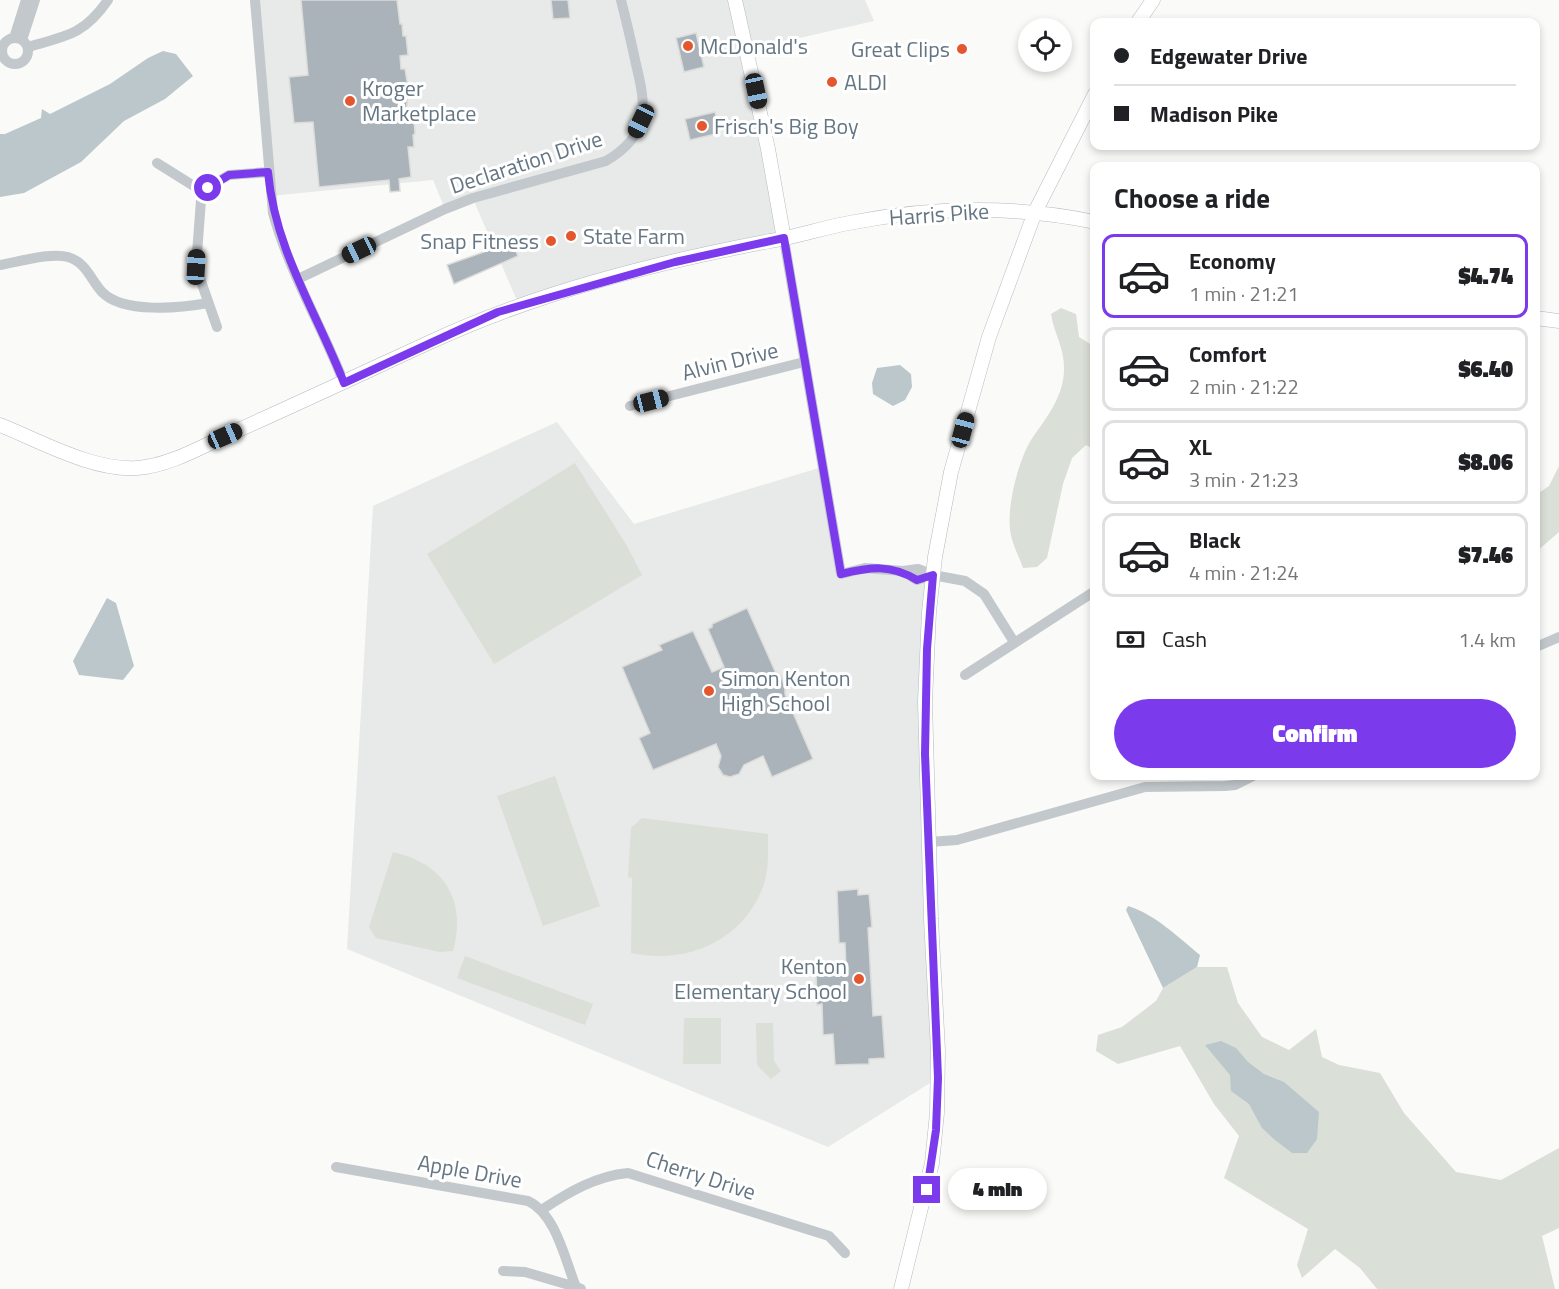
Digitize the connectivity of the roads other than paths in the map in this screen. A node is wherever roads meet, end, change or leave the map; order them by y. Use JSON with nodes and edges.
{"nodes":[{"id":1,"x":26,"y":0,"type":"edge"},
{"id":2,"x":35,"y":0,"type":"edge"},
{"id":3,"x":108,"y":0,"type":"edge"},
{"id":4,"x":255,"y":0,"type":"edge"},
{"id":5,"x":621,"y":0,"type":"edge"},
{"id":6,"x":735,"y":0,"type":"edge"},
{"id":7,"x":1153,"y":0,"type":"edge"},
{"id":8,"x":1141,"y":18,"type":"edge"},
{"id":9,"x":22,"y":42,"type":"junction"},
{"id":10,"x":1090,"y":104,"type":"edge"},
{"id":11,"x":157,"y":163,"type":"dead end"},
{"id":12,"x":268,"y":172,"type":"junction"},
{"id":13,"x":205,"y":193,"type":"junction"},
{"id":14,"x":1035,"y":212,"type":"junction"},
{"id":15,"x":1090,"y":221,"type":"edge"},
{"id":16,"x":784,"y":238,"type":"junction"},
{"id":17,"x":0,"y":265,"type":"edge"},
{"id":18,"x":298,"y":279,"type":"junction"},
{"id":19,"x":208,"y":303,"type":"junction"},
{"id":20,"x":1540,"y":319,"type":"edge"},
{"id":21,"x":1559,"y":321,"type":"edge"},
{"id":22,"x":216,"y":327,"type":"dead end"},
{"id":23,"x":804,"y":362,"type":"junction"},
{"id":24,"x":344,"y":383,"type":"junction"},
{"id":25,"x":630,"y":406,"type":"dead end"},
{"id":26,"x":0,"y":425,"type":"edge"},
{"id":27,"x":933,"y":575,"type":"junction"},
{"id":28,"x":1090,"y":594,"type":"edge"},
{"id":29,"x":1559,"y":637,"type":"edge"},
{"id":30,"x":1014,"y":642,"type":"junction"},
{"id":31,"x":1540,"y":645,"type":"edge"},
{"id":32,"x":965,"y":675,"type":"dead end"},
{"id":33,"x":1247,"y":780,"type":"edge"},
{"id":34,"x":929,"y":842,"type":"junction"},
{"id":35,"x":336,"y":1167,"type":"dead end"},
{"id":36,"x":543,"y":1209,"type":"junction"},
{"id":37,"x":845,"y":1253,"type":"dead end"},
{"id":38,"x":503,"y":1271,"type":"dead end"},
{"id":39,"x":578,"y":1288,"type":"edge"},
{"id":40,"x":901,"y":1289,"type":"edge"}],
"edges":[{"from":1,"to":9,"type":"street"},
{"from":2,"to":9,"type":"street"},
{"from":3,"to":9,"type":"street"},
{"from":4,"to":12,"type":"street"},
{"from":5,"to":18,"type":"street","name":"Declaration Drive"},
{"from":6,"to":16,"type":"main road"},
{"from":7,"to":8,"type":"main road"},
{"from":10,"to":14,"type":"main road"},
{"from":11,"to":13,"type":"street"},
{"from":12,"to":13,"type":"street"},
{"from":12,"to":18,"type":"street"},
{"from":13,"to":19,"type":"street"},
{"from":14,"to":15,"type":"main road","name":"Harris Pike"},
{"from":14,"to":16,"type":"main road","name":"Harris Pike"},
{"from":14,"to":27,"type":"main road"},
{"from":16,"to":23,"type":"street"},
{"from":16,"to":24,"type":"main road","name":"Harris Pike"},
{"from":17,"to":19,"type":"street"},
{"from":18,"to":24,"type":"street"},
{"from":19,"to":22,"type":"street"},
{"from":20,"to":21,"type":"main road"},
{"from":23,"to":25,"type":"street","name":"Alvin Drive"},
{"from":23,"to":27,"type":"street"},
{"from":24,"to":26,"type":"main road","name":"Harris Pike"},
{"from":27,"to":30,"type":"street"},
{"from":27,"to":34,"type":"main road"},
{"from":28,"to":30,"type":"street"},
{"from":29,"to":31,"type":"street"},
{"from":30,"to":32,"type":"street"},
{"from":33,"to":34,"type":"street"},
{"from":34,"to":40,"type":"main road"},
{"from":35,"to":36,"type":"street","name":"Apple Drive"},
{"from":36,"to":37,"type":"street","name":"Cherry Drive"},
{"from":36,"to":39,"type":"street","name":"Apple Drive"},
{"from":38,"to":39,"type":"street"}]}
